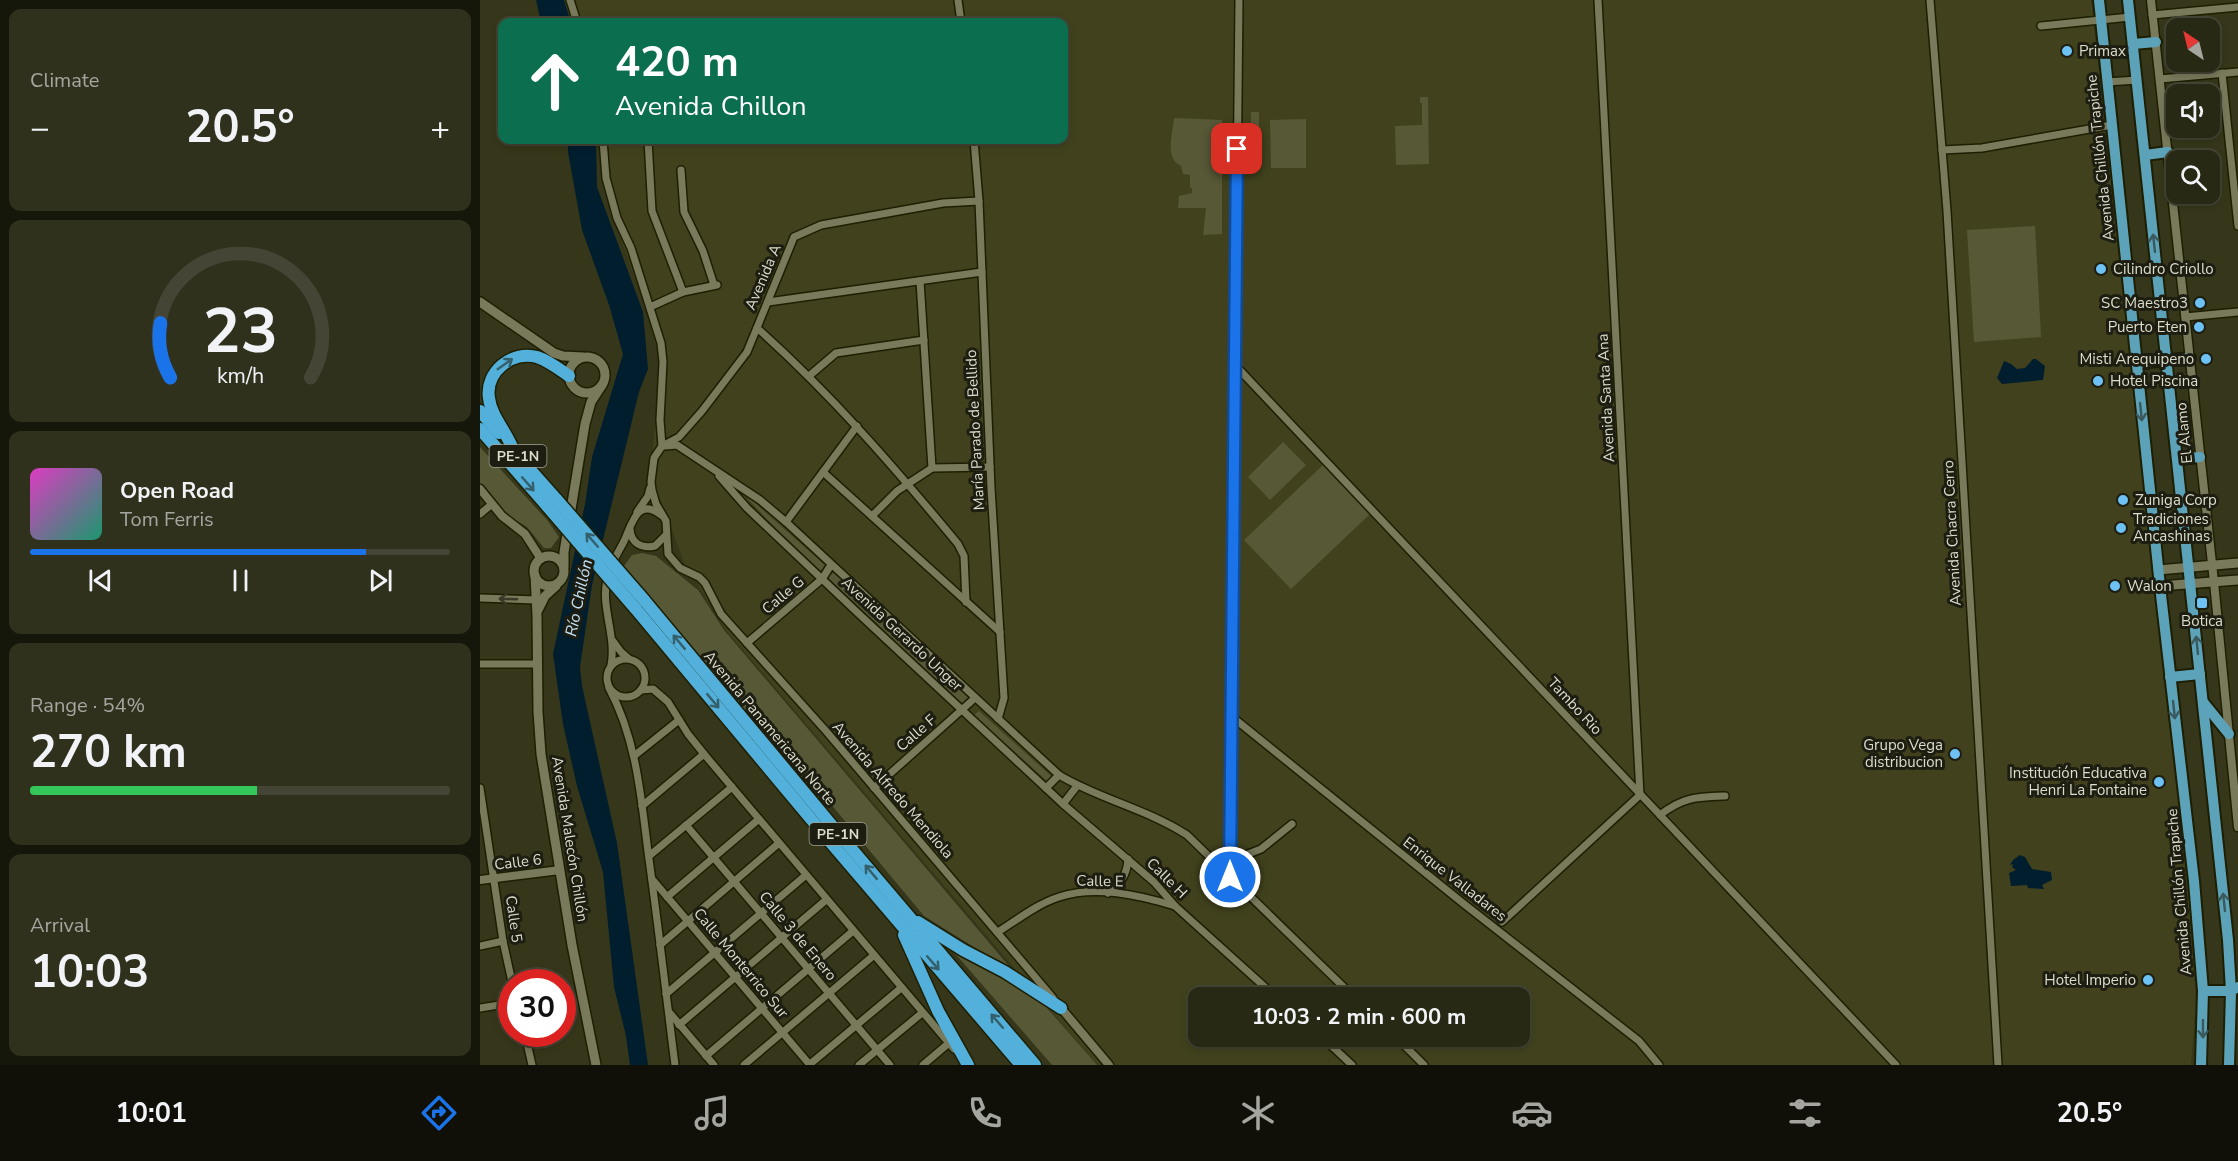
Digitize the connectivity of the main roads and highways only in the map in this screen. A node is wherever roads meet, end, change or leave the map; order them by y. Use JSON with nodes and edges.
{"nodes":[{"id":1,"x":2098,"y":0,"type":"edge"},
{"id":2,"x":2128,"y":0,"type":"edge"},
{"id":3,"x":2156,"y":42,"type":"road end"},
{"id":4,"x":2133,"y":44,"type":"junction"},
{"id":5,"x":2166,"y":152,"type":"edge"},
{"id":6,"x":2145,"y":155,"type":"junction"},
{"id":7,"x":480,"y":302,"type":"edge"},
{"id":8,"x":583,"y":357,"type":"junction"},
{"id":9,"x":2190,"y":357,"type":"road end"},
{"id":10,"x":2166,"y":360,"type":"junction"},
{"id":11,"x":2136,"y":363,"type":"junction"},
{"id":12,"x":569,"y":376,"type":"junction"},
{"id":13,"x":602,"y":385,"type":"junction"},
{"id":14,"x":576,"y":389,"type":"junction"},
{"id":15,"x":480,"y":411,"type":"edge"},
{"id":16,"x":585,"y":424,"type":"junction"},
{"id":17,"x":480,"y":429,"type":"edge"},
{"id":18,"x":514,"y":452,"type":"junction"},
{"id":19,"x":2200,"y":457,"type":"road end"},
{"id":20,"x":2177,"y":459,"type":"junction"},
{"id":21,"x":553,"y":503,"type":"junction"},
{"id":22,"x":566,"y":543,"type":"junction"},
{"id":23,"x":543,"y":558,"type":"junction"},
{"id":24,"x":2238,"y":563,"type":"edge"},
{"id":25,"x":564,"y":567,"type":"junction"},
{"id":26,"x":2188,"y":567,"type":"junction"},
{"id":27,"x":2158,"y":570,"type":"junction"},
{"id":28,"x":535,"y":575,"type":"junction"},
{"id":29,"x":2238,"y":580,"type":"edge"},
{"id":30,"x":558,"y":584,"type":"junction"},
{"id":31,"x":2190,"y":584,"type":"junction"},
{"id":32,"x":2160,"y":586,"type":"junction"},
{"id":33,"x":537,"y":616,"type":"junction"},
{"id":34,"x":2200,"y":674,"type":"junction"},
{"id":35,"x":2170,"y":677,"type":"junction"},
{"id":36,"x":2203,"y":702,"type":"junction"},
{"id":37,"x":2229,"y":734,"type":"road end"},
{"id":38,"x":903,"y":919,"type":"junction"},
{"id":39,"x":2234,"y":989,"type":"edge"},
{"id":40,"x":2203,"y":991,"type":"junction"},
{"id":41,"x":1061,"y":1008,"type":"road end"},
{"id":42,"x":596,"y":1065,"type":"edge"},
{"id":43,"x":968,"y":1065,"type":"edge"},
{"id":44,"x":1021,"y":1065,"type":"edge"},
{"id":45,"x":1035,"y":1065,"type":"edge"},
{"id":46,"x":2201,"y":1065,"type":"edge"},
{"id":47,"x":2229,"y":1065,"type":"edge"}],
"edges":[{"from":1,"to":11,"type":"main road","name":"Avenida Chillón Trapiche"},
{"from":2,"to":4,"type":"main road"},
{"from":3,"to":4,"type":"main road"},
{"from":4,"to":6,"type":"main road"},
{"from":5,"to":6,"type":"main road"},
{"from":10,"to":6,"type":"main road","one_way":true},
{"from":7,"to":8,"type":"main road"},
{"from":8,"to":12,"type":"main road"},
{"from":8,"to":13,"type":"main road"},
{"from":9,"to":10,"type":"main road"},
{"from":10,"to":11,"type":"main road"},
{"from":10,"to":20,"type":"main road"},
{"from":11,"to":27,"type":"main road","name":"Avenida Chillón Trapiche","one_way":true},
{"from":12,"to":14,"type":"main road"},
{"from":18,"to":12,"type":"highway","one_way":true},
{"from":13,"to":14,"type":"main road"},
{"from":13,"to":16,"type":"main road"},
{"from":14,"to":16,"type":"main road"},
{"from":15,"to":18,"type":"highway","name":"Avenida Panamericana Norte","number":"PE-1N"},
{"from":16,"to":22,"type":"main road"},
{"from":17,"to":21,"type":"highway","name":"Avenida Panamericana Norte","number":"PE-1N","one_way":true},
{"from":18,"to":21,"type":"highway","name":"Avenida Panamericana Norte","number":"PE-1N"},
{"from":19,"to":20,"type":"main road"},
{"from":20,"to":26,"type":"main road"},
{"from":21,"to":38,"type":"highway","name":"Avenida Panamericana Norte","number":"PE-1N","bridge":true},
{"from":22,"to":23,"type":"main road"},
{"from":22,"to":25,"type":"main road"},
{"from":23,"to":25,"type":"main road"},
{"from":23,"to":28,"type":"main road"},
{"from":24,"to":26,"type":"main road"},
{"from":25,"to":30,"type":"main road"},
{"from":26,"to":27,"type":"main road"},
{"from":26,"to":31,"type":"main road"},
{"from":27,"to":32,"type":"main road","name":"Avenida Chillón Trapiche"},
{"from":28,"to":30,"type":"main road"},
{"from":28,"to":33,"type":"main road","name":"Avenida Malecón Chillón"},
{"from":29,"to":31,"type":"main road"},
{"from":30,"to":33,"type":"main road"},
{"from":31,"to":32,"type":"main road"},
{"from":34,"to":31,"type":"main road","one_way":true},
{"from":32,"to":35,"type":"main road","name":"Avenida Chillón Trapiche"},
{"from":33,"to":42,"type":"main road","name":"Avenida Malecón Chillón"},
{"from":34,"to":35,"type":"main road"},
{"from":34,"to":36,"type":"main road"},
{"from":35,"to":40,"type":"main road","name":"Avenida Chillón Trapiche","one_way":true},
{"from":36,"to":37,"type":"main road"},
{"from":39,"to":36,"type":"main road","one_way":true},
{"from":38,"to":41,"type":"highway"},
{"from":38,"to":43,"type":"highway"},
{"from":38,"to":44,"type":"highway","name":"Avenida Panamericana Norte","number":"PE-1N","one_way":true},
{"from":45,"to":38,"type":"highway","name":"Avenida Panamericana Norte","number":"PE-1N","one_way":true},
{"from":39,"to":40,"type":"main road"},
{"from":39,"to":47,"type":"main road"},
{"from":40,"to":46,"type":"main road","name":"Avenida Chillón Trapiche","one_way":true}]}
